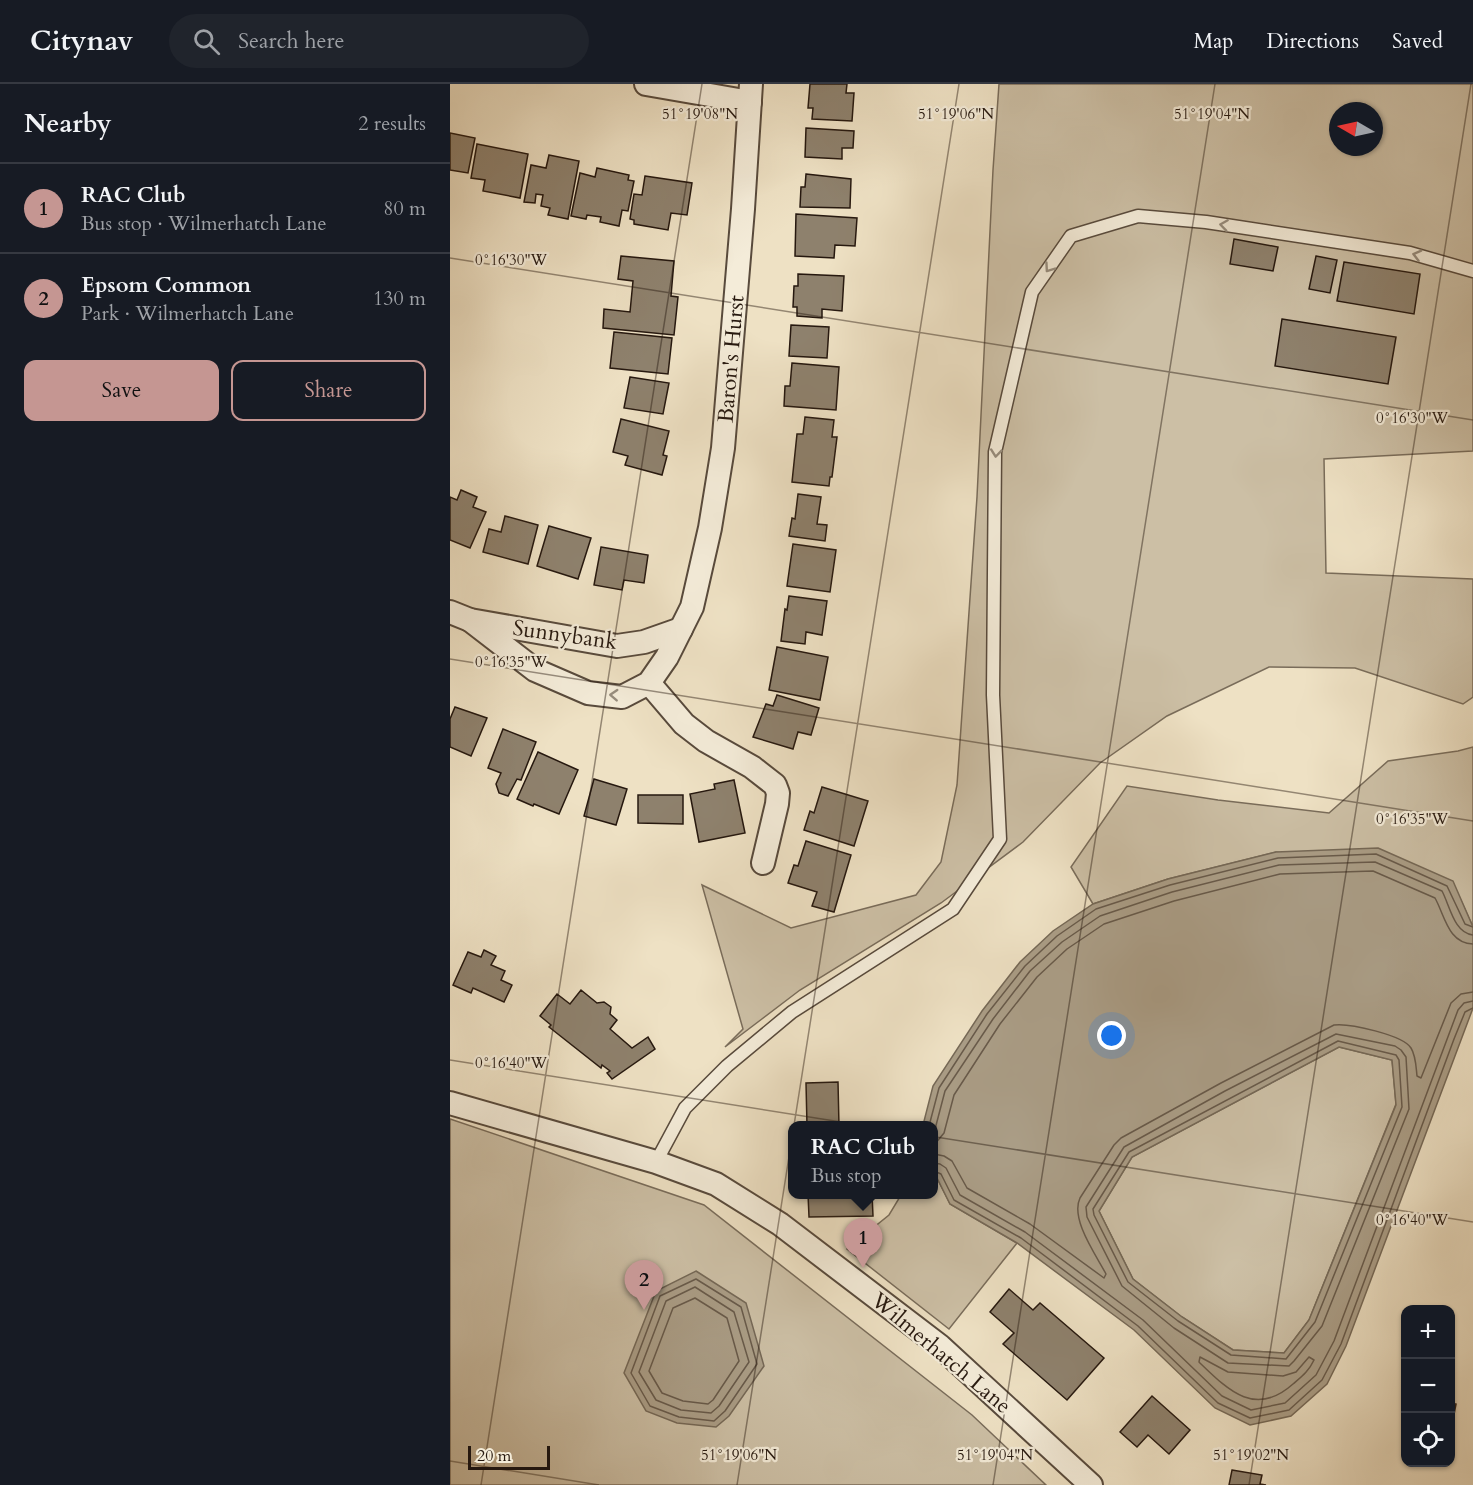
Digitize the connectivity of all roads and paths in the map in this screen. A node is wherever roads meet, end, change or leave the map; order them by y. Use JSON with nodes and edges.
{"nodes":[{"id":1,"x":646,"y":84,"type":"edge"},
{"id":2,"x":751,"y":93,"type":"edge"},
{"id":3,"x":1473,"y":271,"type":"edge"},
{"id":4,"x":460,"y":616,"type":"edge"},
{"id":5,"x":681,"y":629,"type":"junction"},
{"id":6,"x":649,"y":683,"type":"junction"},
{"id":7,"x":763,"y":863,"type":"dead end"},
{"id":8,"x":450,"y":1103,"type":"edge"},
{"id":9,"x":656,"y":1162,"type":"junction"},
{"id":10,"x":1091,"y":1485,"type":"edge"}],
"edges":[{"from":1,"to":2,"type":"street"},
{"from":2,"to":5,"type":"street","name":"Baron's Hurst"},
{"from":3,"to":9,"type":"lane","one_way":true},
{"from":4,"to":5,"type":"street","name":"Sunnybank"},
{"from":6,"to":4,"type":"street","name":"Sunnybank","one_way":true},
{"from":5,"to":6,"type":"street","name":"Sunnybank"},
{"from":6,"to":7,"type":"street"},
{"from":8,"to":9,"type":"street","name":"Wilmerhatch Lane"},
{"from":9,"to":10,"type":"street","name":"Wilmerhatch Lane"}]}
